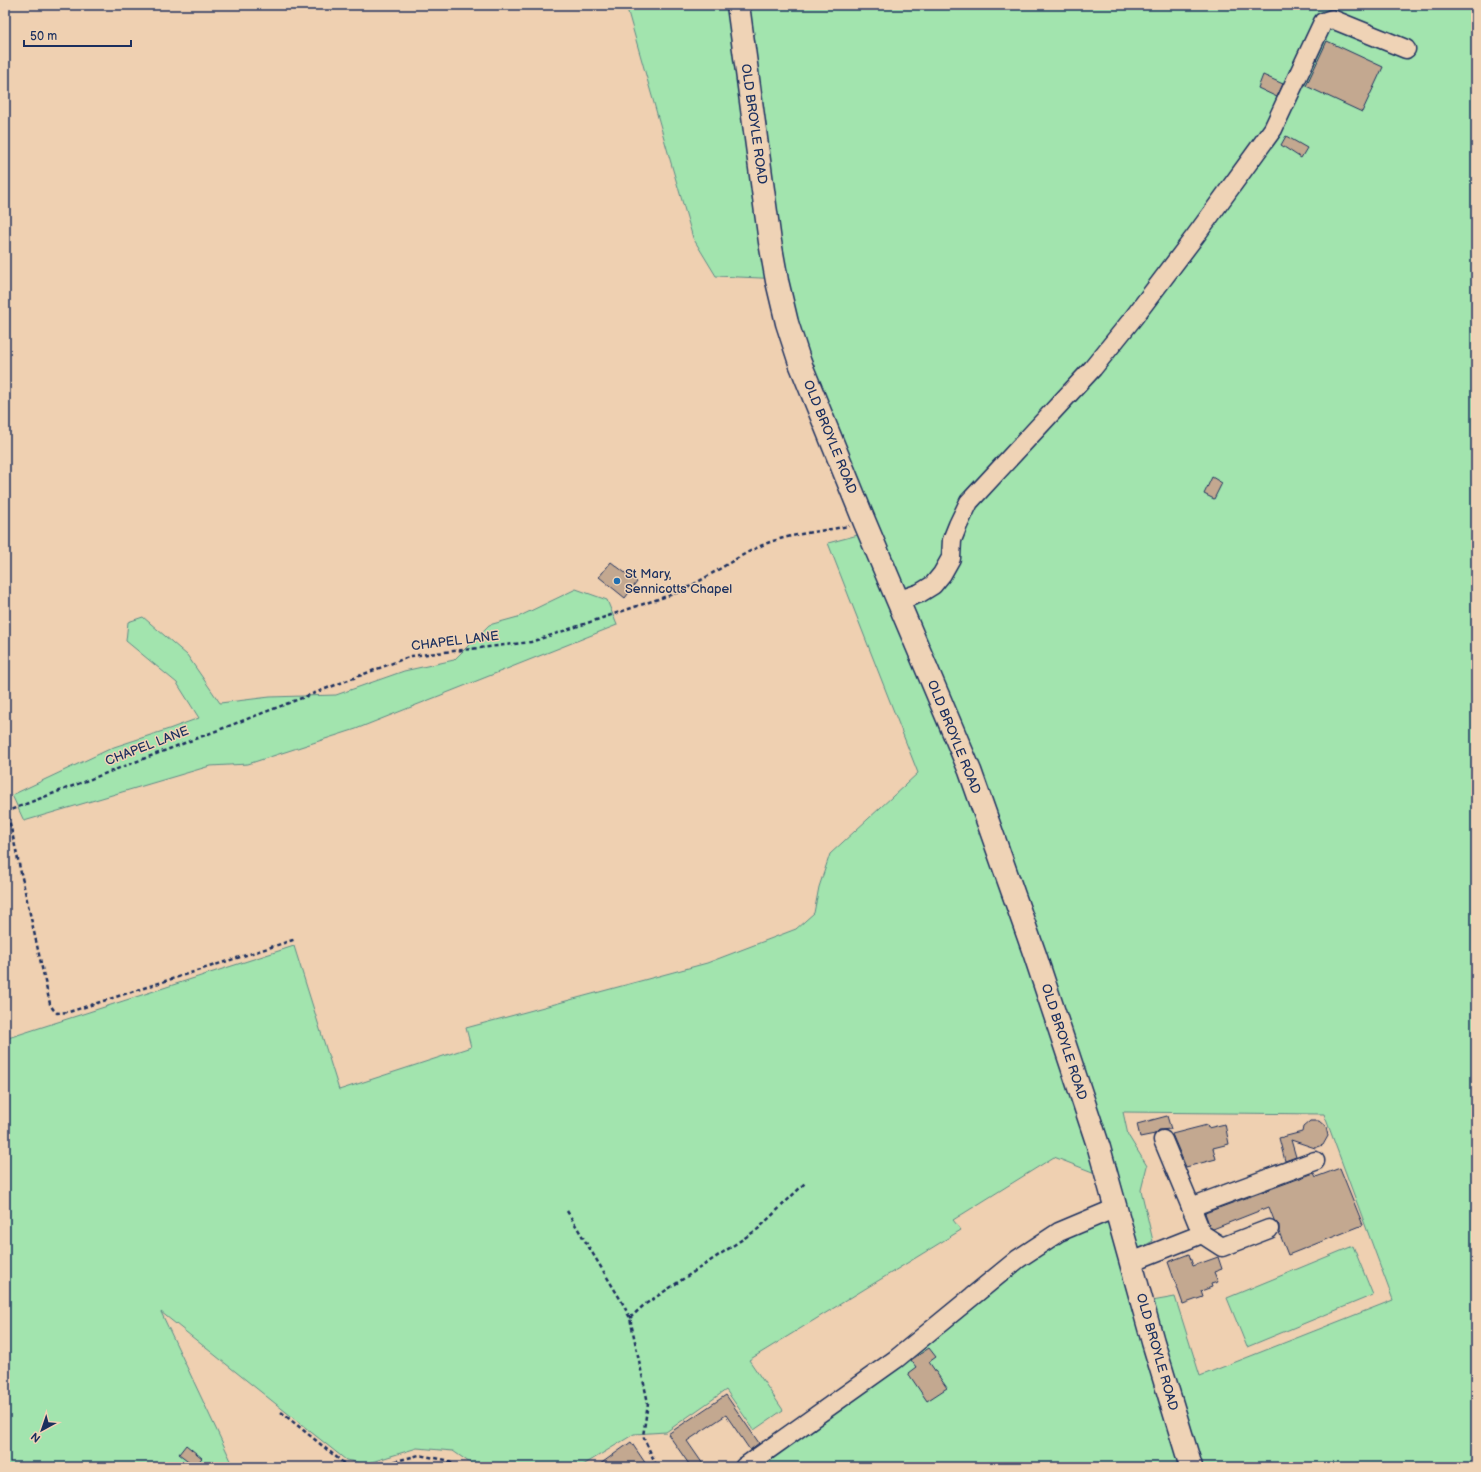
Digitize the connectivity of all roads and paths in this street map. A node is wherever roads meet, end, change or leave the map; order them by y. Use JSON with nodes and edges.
{"nodes":[{"id":1,"x":738,"y":5,"type":"edge"},
{"id":2,"x":1406,"y":49,"type":"dead end"},
{"id":3,"x":865,"y":523,"type":"junction"},
{"id":4,"x":897,"y":601,"type":"junction"},
{"id":5,"x":6,"y":811,"type":"edge"},
{"id":6,"x":296,"y":940,"type":"dead end"},
{"id":7,"x":1163,"y":1140,"type":"dead end"},
{"id":8,"x":1315,"y":1161,"type":"dead end"},
{"id":9,"x":806,"y":1182,"type":"dead end"},
{"id":10,"x":1191,"y":1207,"type":"junction"},
{"id":11,"x":1116,"y":1208,"type":"junction"},
{"id":12,"x":567,"y":1211,"type":"dead end"},
{"id":13,"x":1269,"y":1229,"type":"dead end"},
{"id":14,"x":1202,"y":1234,"type":"junction"},
{"id":15,"x":1131,"y":1262,"type":"junction"},
{"id":16,"x":630,"y":1318,"type":"junction"},
{"id":17,"x":280,"y":1412,"type":"dead end"},
{"id":18,"x":357,"y":1467,"type":"edge"},
{"id":19,"x":374,"y":1467,"type":"edge"},
{"id":20,"x":458,"y":1467,"type":"edge"},
{"id":21,"x":657,"y":1467,"type":"edge"},
{"id":22,"x":744,"y":1467,"type":"edge"},
{"id":23,"x":1191,"y":1467,"type":"edge"}],
"edges":[{"from":1,"to":3,"type":"main road","name":"OLD BROYLE ROAD"},
{"from":2,"to":4,"type":"lane"},
{"from":3,"to":4,"type":"main road","name":"OLD BROYLE ROAD"},
{"from":3,"to":5,"type":"path","name":"CHAPEL LANE"},
{"from":4,"to":11,"type":"main road","name":"OLD BROYLE ROAD"},
{"from":5,"to":6,"type":"path"},
{"from":7,"to":10,"type":"lane"},
{"from":8,"to":10,"type":"lane"},
{"from":9,"to":16,"type":"path"},
{"from":10,"to":14,"type":"lane"},
{"from":11,"to":15,"type":"main road","name":"OLD BROYLE ROAD"},
{"from":11,"to":22,"type":"lane"},
{"from":12,"to":16,"type":"path"},
{"from":13,"to":14,"type":"lane"},
{"from":14,"to":15,"type":"lane"},
{"from":15,"to":23,"type":"main road","name":"OLD BROYLE ROAD"},
{"from":16,"to":21,"type":"path"},
{"from":17,"to":18,"type":"path"},
{"from":19,"to":20,"type":"path"}]}
